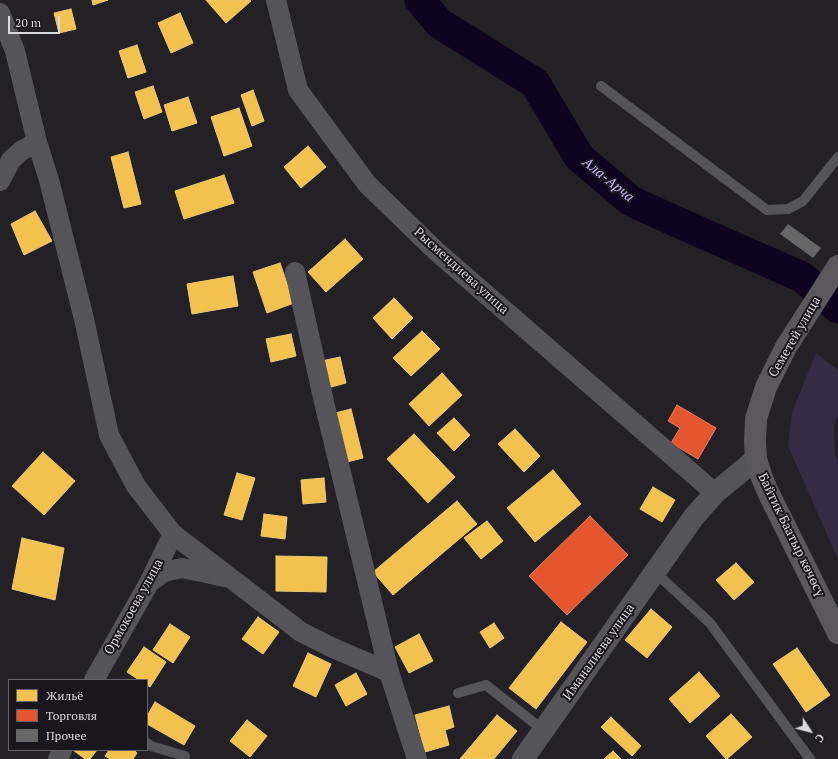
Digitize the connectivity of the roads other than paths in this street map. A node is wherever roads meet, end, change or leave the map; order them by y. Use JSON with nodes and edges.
{"nodes":[{"id":1,"x":276,"y":0,"type":"edge"},
{"id":2,"x":0,"y":13,"type":"edge"},
{"id":3,"x":601,"y":86,"type":"dead end"},
{"id":4,"x":37,"y":142,"type":"junction"},
{"id":5,"x":838,"y":157,"type":"edge"},
{"id":6,"x":0,"y":181,"type":"edge"},
{"id":7,"x":838,"y":266,"type":"edge"},
{"id":8,"x":295,"y":272,"type":"dead end"},
{"id":9,"x":756,"y":459,"type":"junction"},
{"id":10,"x":715,"y":493,"type":"junction"},
{"id":11,"x":173,"y":534,"type":"junction"},
{"id":12,"x":656,"y":573,"type":"junction"},
{"id":13,"x":229,"y":578,"type":"junction"},
{"id":14,"x":149,"y":583,"type":"junction"},
{"id":15,"x":838,"y":633,"type":"edge"},
{"id":16,"x":390,"y":672,"type":"junction"},
{"id":17,"x":95,"y":679,"type":"edge"},
{"id":18,"x":458,"y":693,"type":"dead end"},
{"id":19,"x":543,"y":730,"type":"junction"},
{"id":20,"x":148,"y":743,"type":"edge"},
{"id":21,"x":185,"y":756,"type":"dead end"},
{"id":22,"x":417,"y":759,"type":"edge"},
{"id":23,"x":523,"y":759,"type":"edge"},
{"id":24,"x":810,"y":759,"type":"edge"}],
"edges":[{"from":1,"to":10,"type":"street","name":"Рысмендиева улица"},
{"from":2,"to":4,"type":"street"},
{"from":3,"to":5,"type":"lane"},
{"from":4,"to":6,"type":"street"},
{"from":4,"to":11,"type":"street"},
{"from":7,"to":9,"type":"main road","name":"Семетей улица"},
{"from":8,"to":16,"type":"street"},
{"from":9,"to":10,"type":"street","name":"Иманалиева улица"},
{"from":9,"to":15,"type":"main road","name":"Байтик Баатыр көчөсү"},
{"from":10,"to":12,"type":"street","name":"Иманалиева улица"},
{"from":11,"to":13,"type":"street"},
{"from":11,"to":14,"type":"street","name":"Ормокоева улица"},
{"from":12,"to":19,"type":"street","name":"Иманалиева улица"},
{"from":12,"to":24,"type":"lane"},
{"from":13,"to":14,"type":"street"},
{"from":13,"to":16,"type":"street"},
{"from":14,"to":17,"type":"street","name":"Ормокоева улица"},
{"from":16,"to":22,"type":"street"},
{"from":18,"to":19,"type":"lane"},
{"from":19,"to":23,"type":"street","name":"Иманалиева улица"},
{"from":20,"to":21,"type":"lane"}]}
